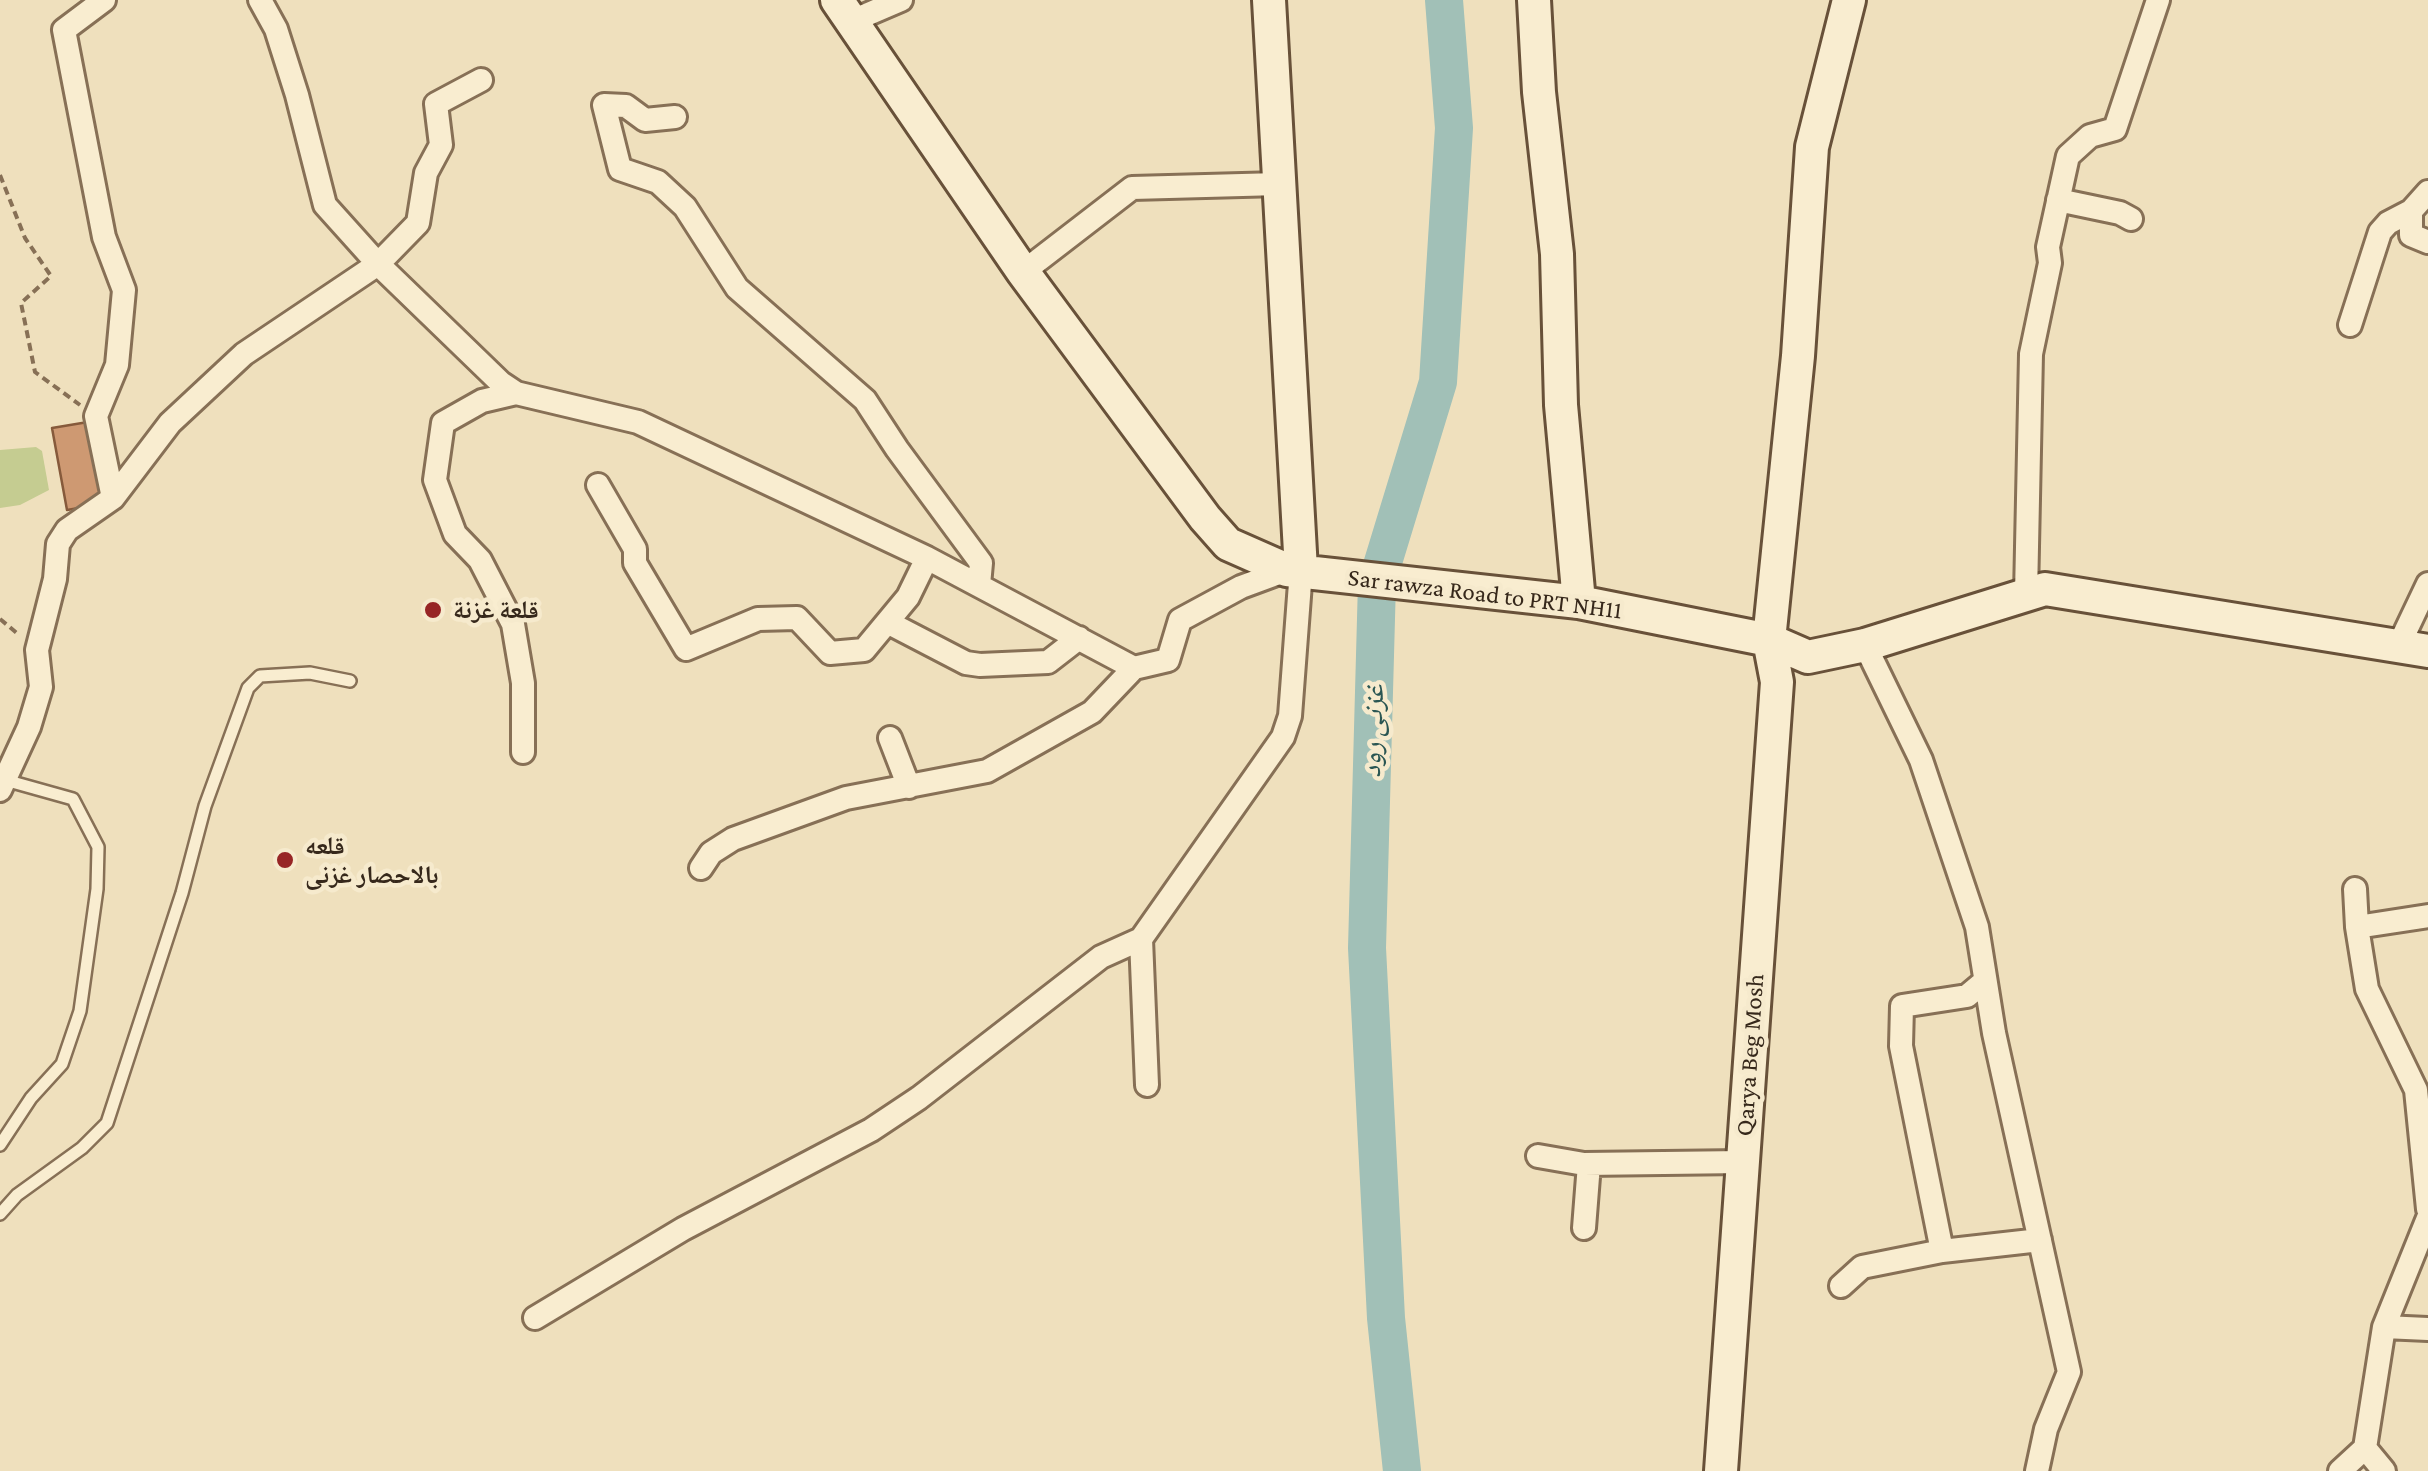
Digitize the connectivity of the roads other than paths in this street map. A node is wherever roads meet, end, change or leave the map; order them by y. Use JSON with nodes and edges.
{"nodes":[{"id":1,"x":104,"y":0,"type":"edge"},
{"id":2,"x":260,"y":0,"type":"edge"},
{"id":3,"x":902,"y":0,"type":"edge"},
{"id":4,"x":1269,"y":0,"type":"edge"},
{"id":5,"x":1534,"y":0,"type":"edge"},
{"id":6,"x":1849,"y":0,"type":"edge"},
{"id":7,"x":2158,"y":0,"type":"edge"},
{"id":8,"x":845,"y":10,"type":"edge"},
{"id":9,"x":481,"y":80,"type":"dead end"},
{"id":10,"x":675,"y":117,"type":"dead end"},
{"id":11,"x":1279,"y":184,"type":"junction"},
{"id":12,"x":2428,"y":192,"type":"edge"},
{"id":13,"x":2058,"y":200,"type":"junction"},
{"id":14,"x":2411,"y":211,"type":"junction"},
{"id":15,"x":2132,"y":219,"type":"dead end"},
{"id":16,"x":2428,"y":242,"type":"edge"},
{"id":17,"x":378,"y":264,"type":"junction"},
{"id":18,"x":1023,"y":272,"type":"junction"},
{"id":19,"x":2350,"y":325,"type":"dead end"},
{"id":20,"x":516,"y":393,"type":"junction"},
{"id":21,"x":598,"y":485,"type":"dead end"},
{"id":22,"x":113,"y":498,"type":"junction"},
{"id":23,"x":927,"y":558,"type":"junction"},
{"id":24,"x":1303,"y":570,"type":"junction"},
{"id":25,"x":2428,"y":584,"type":"edge"},
{"id":26,"x":979,"y":585,"type":"junction"},
{"id":27,"x":2026,"y":595,"type":"junction"},
{"id":28,"x":1579,"y":602,"type":"junction"},
{"id":29,"x":889,"y":623,"type":"junction"},
{"id":30,"x":1079,"y":638,"type":"junction"},
{"id":31,"x":1770,"y":640,"type":"junction"},
{"id":32,"x":1865,"y":645,"type":"junction"},
{"id":33,"x":2414,"y":648,"type":"edge"},
{"id":34,"x":1134,"y":668,"type":"junction"},
{"id":35,"x":350,"y":681,"type":"dead end"},
{"id":36,"x":890,"y":738,"type":"dead end"},
{"id":37,"x":523,"y":752,"type":"dead end"},
{"id":38,"x":2,"y":785,"type":"edge"},
{"id":39,"x":909,"y":787,"type":"junction"},
{"id":40,"x":701,"y":868,"type":"dead end"},
{"id":41,"x":2355,"y":888,"type":"dead end"},
{"id":42,"x":2428,"y":916,"type":"edge"},
{"id":43,"x":2356,"y":927,"type":"junction"},
{"id":44,"x":1142,"y":938,"type":"junction"},
{"id":45,"x":1985,"y":980,"type":"junction"},
{"id":46,"x":1147,"y":1085,"type":"dead end"},
{"id":47,"x":0,"y":1145,"type":"edge"},
{"id":48,"x":1538,"y":1156,"type":"dead end"},
{"id":49,"x":1743,"y":1162,"type":"junction"},
{"id":50,"x":1589,"y":1164,"type":"junction"},
{"id":51,"x":2428,"y":1209,"type":"edge"},
{"id":52,"x":0,"y":1214,"type":"edge"},
{"id":53,"x":2428,"y":1218,"type":"edge"},
{"id":54,"x":1584,"y":1228,"type":"dead end"},
{"id":55,"x":2040,"y":1240,"type":"junction"},
{"id":56,"x":1942,"y":1251,"type":"junction"},
{"id":57,"x":1841,"y":1286,"type":"dead end"},
{"id":58,"x":535,"y":1318,"type":"dead end"},
{"id":59,"x":2384,"y":1327,"type":"junction"},
{"id":60,"x":2428,"y":1329,"type":"edge"},
{"id":61,"x":2365,"y":1448,"type":"junction"},
{"id":62,"x":1721,"y":1471,"type":"edge"},
{"id":63,"x":2037,"y":1471,"type":"edge"},
{"id":64,"x":2340,"y":1471,"type":"edge"},
{"id":65,"x":2384,"y":1471,"type":"edge"}],
"edges":[{"from":1,"to":22,"type":"street"},
{"from":2,"to":17,"type":"street"},
{"from":3,"to":8,"type":"street"},
{"from":4,"to":11,"type":"street"},
{"from":5,"to":28,"type":"street"},
{"from":6,"to":31,"type":"street"},
{"from":7,"to":13,"type":"street"},
{"from":8,"to":18,"type":"street","name":"Sar rawza Road to PRT NH11"},
{"from":9,"to":17,"type":"street"},
{"from":10,"to":26,"type":"street"},
{"from":11,"to":18,"type":"street"},
{"from":11,"to":24,"type":"street"},
{"from":12,"to":14,"type":"street"},
{"from":13,"to":15,"type":"street"},
{"from":13,"to":27,"type":"street"},
{"from":14,"to":16,"type":"street"},
{"from":14,"to":19,"type":"street"},
{"from":17,"to":20,"type":"street"},
{"from":17,"to":22,"type":"street"},
{"from":18,"to":24,"type":"street","name":"Sar rawza Road to PRT NH11"},
{"from":20,"to":23,"type":"street"},
{"from":20,"to":37,"type":"street"},
{"from":21,"to":29,"type":"street"},
{"from":22,"to":38,"type":"street"},
{"from":23,"to":26,"type":"street"},
{"from":23,"to":29,"type":"street"},
{"from":24,"to":28,"type":"street","name":"Sar rawza Road to PRT NH11"},
{"from":24,"to":34,"type":"street"},
{"from":24,"to":44,"type":"street"},
{"from":25,"to":33,"type":"street"},
{"from":26,"to":30,"type":"street"},
{"from":27,"to":32,"type":"street","name":"Sar rawza Road to PRT NH11"},
{"from":27,"to":33,"type":"street","name":"Sar rawza Road to PRT NH11"},
{"from":28,"to":31,"type":"street","name":"Sar rawza Road to PRT NH11"},
{"from":29,"to":30,"type":"street"},
{"from":30,"to":34,"type":"street"},
{"from":31,"to":32,"type":"street","name":"Sar rawza Road to PRT NH11"},
{"from":31,"to":49,"type":"street","name":"Qarya Beg Mosh"},
{"from":32,"to":45,"type":"street"},
{"from":34,"to":39,"type":"street"},
{"from":35,"to":52,"type":"lane"},
{"from":36,"to":39,"type":"street"},
{"from":38,"to":47,"type":"lane"},
{"from":39,"to":40,"type":"street"},
{"from":41,"to":43,"type":"street"},
{"from":42,"to":43,"type":"street"},
{"from":43,"to":51,"type":"street"},
{"from":44,"to":46,"type":"street"},
{"from":44,"to":58,"type":"street"},
{"from":45,"to":55,"type":"street"},
{"from":45,"to":56,"type":"street"},
{"from":48,"to":50,"type":"street"},
{"from":49,"to":50,"type":"street"},
{"from":49,"to":62,"type":"street","name":"Qarya Beg Mosh"},
{"from":50,"to":54,"type":"street"},
{"from":53,"to":59,"type":"street"},
{"from":55,"to":56,"type":"street"},
{"from":55,"to":63,"type":"street"},
{"from":56,"to":57,"type":"street"},
{"from":59,"to":60,"type":"street"},
{"from":59,"to":61,"type":"street"},
{"from":61,"to":64,"type":"street"},
{"from":61,"to":65,"type":"street"}]}
